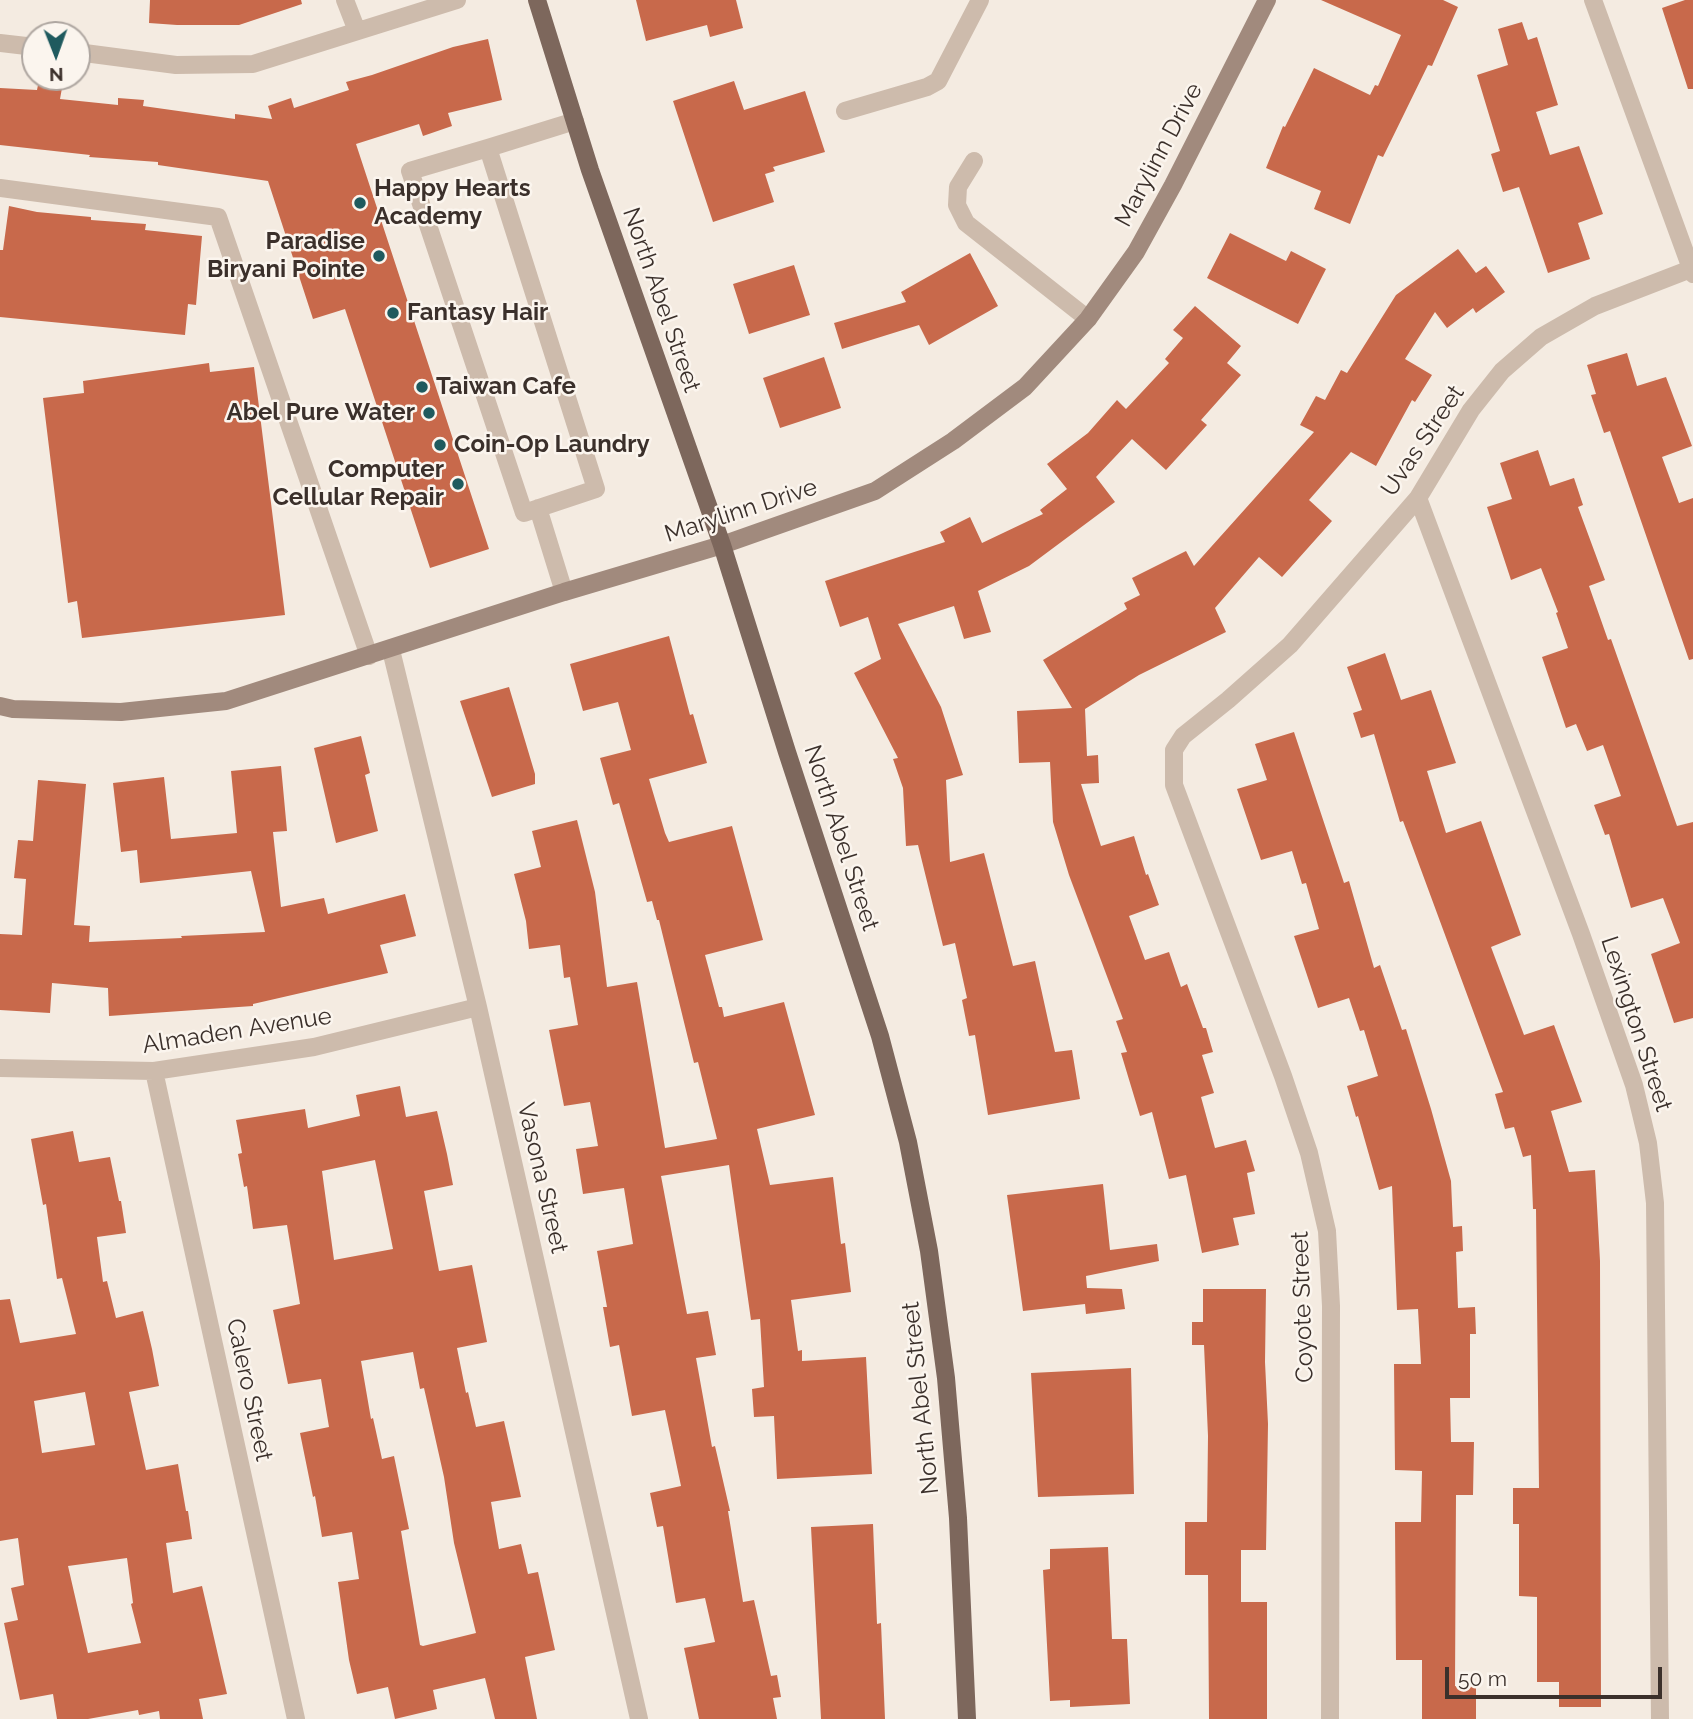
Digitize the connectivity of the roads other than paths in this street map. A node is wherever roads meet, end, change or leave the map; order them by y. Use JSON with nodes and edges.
{"nodes":[{"id":1,"x":345,"y":0,"type":"edge"},
{"id":2,"x":457,"y":0,"type":"edge"},
{"id":3,"x":537,"y":0,"type":"edge"},
{"id":4,"x":979,"y":0,"type":"edge"},
{"id":5,"x":1267,"y":0,"type":"edge"},
{"id":6,"x":1593,"y":0,"type":"edge"},
{"id":7,"x":357,"y":31,"type":"junction"},
{"id":8,"x":0,"y":43,"type":"edge"},
{"id":9,"x":21,"y":45,"type":"edge"},
{"id":10,"x":91,"y":54,"type":"edge"},
{"id":11,"x":845,"y":111,"type":"dead end"},
{"id":12,"x":575,"y":121,"type":"junction"},
{"id":13,"x":488,"y":148,"type":"junction"},
{"id":14,"x":974,"y":161,"type":"dead end"},
{"id":15,"x":0,"y":188,"type":"edge"},
{"id":16,"x":1692,"y":272,"type":"edge"},
{"id":17,"x":1088,"y":319,"type":"junction"},
{"id":18,"x":1419,"y":498,"type":"junction"},
{"id":19,"x":538,"y":509,"type":"junction"},
{"id":20,"x":722,"y":545,"type":"junction"},
{"id":21,"x":564,"y":593,"type":"junction"},
{"id":22,"x":391,"y":650,"type":"junction"},
{"id":23,"x":369,"y":656,"type":"junction"},
{"id":24,"x":0,"y":706,"type":"edge"},
{"id":25,"x":1174,"y":750,"type":"joint"},
{"id":26,"x":478,"y":1007,"type":"junction"},
{"id":27,"x":0,"y":1068,"type":"edge"},
{"id":28,"x":154,"y":1071,"type":"junction"},
{"id":29,"x":296,"y":1719,"type":"edge"},
{"id":30,"x":639,"y":1719,"type":"edge"},
{"id":31,"x":967,"y":1719,"type":"edge"},
{"id":32,"x":1330,"y":1719,"type":"edge"},
{"id":33,"x":1660,"y":1719,"type":"edge"}],
"edges":[{"from":1,"to":7,"type":"street"},
{"from":2,"to":7,"type":"street"},
{"from":3,"to":12,"type":"main road","name":"North Abel Street"},
{"from":4,"to":11,"type":"street"},
{"from":5,"to":17,"type":"street","name":"Marylinn Drive"},
{"from":6,"to":16,"type":"street"},
{"from":7,"to":10,"type":"street"},
{"from":8,"to":9,"type":"street"},
{"from":12,"to":13,"type":"street"},
{"from":12,"to":20,"type":"main road","name":"North Abel Street"},
{"from":13,"to":19,"type":"street"},
{"from":13,"to":19,"type":"street"},
{"from":14,"to":17,"type":"street"},
{"from":15,"to":23,"type":"street"},
{"from":16,"to":18,"type":"street","name":"Uvas Street"},
{"from":17,"to":20,"type":"street","name":"Marylinn Drive"},
{"from":18,"to":25,"type":"street","name":"Uvas Street"},
{"from":18,"to":33,"type":"street","name":"Lexington Street"},
{"from":19,"to":21,"type":"street"},
{"from":20,"to":21,"type":"street","name":"Marylinn Drive"},
{"from":20,"to":31,"type":"main road","name":"North Abel Street"},
{"from":21,"to":22,"type":"street","name":"Marylinn Drive"},
{"from":22,"to":23,"type":"street","name":"Marylinn Drive"},
{"from":22,"to":26,"type":"street","name":"Vasona Street"},
{"from":23,"to":24,"type":"street","name":"Marylinn Drive"},
{"from":25,"to":32,"type":"street","name":"Coyote Street"},
{"from":26,"to":28,"type":"street","name":"Almaden Avenue"},
{"from":26,"to":30,"type":"street","name":"Vasona Street"},
{"from":27,"to":28,"type":"street","name":"Almaden Avenue"},
{"from":28,"to":29,"type":"street","name":"Calero Street"}]}
